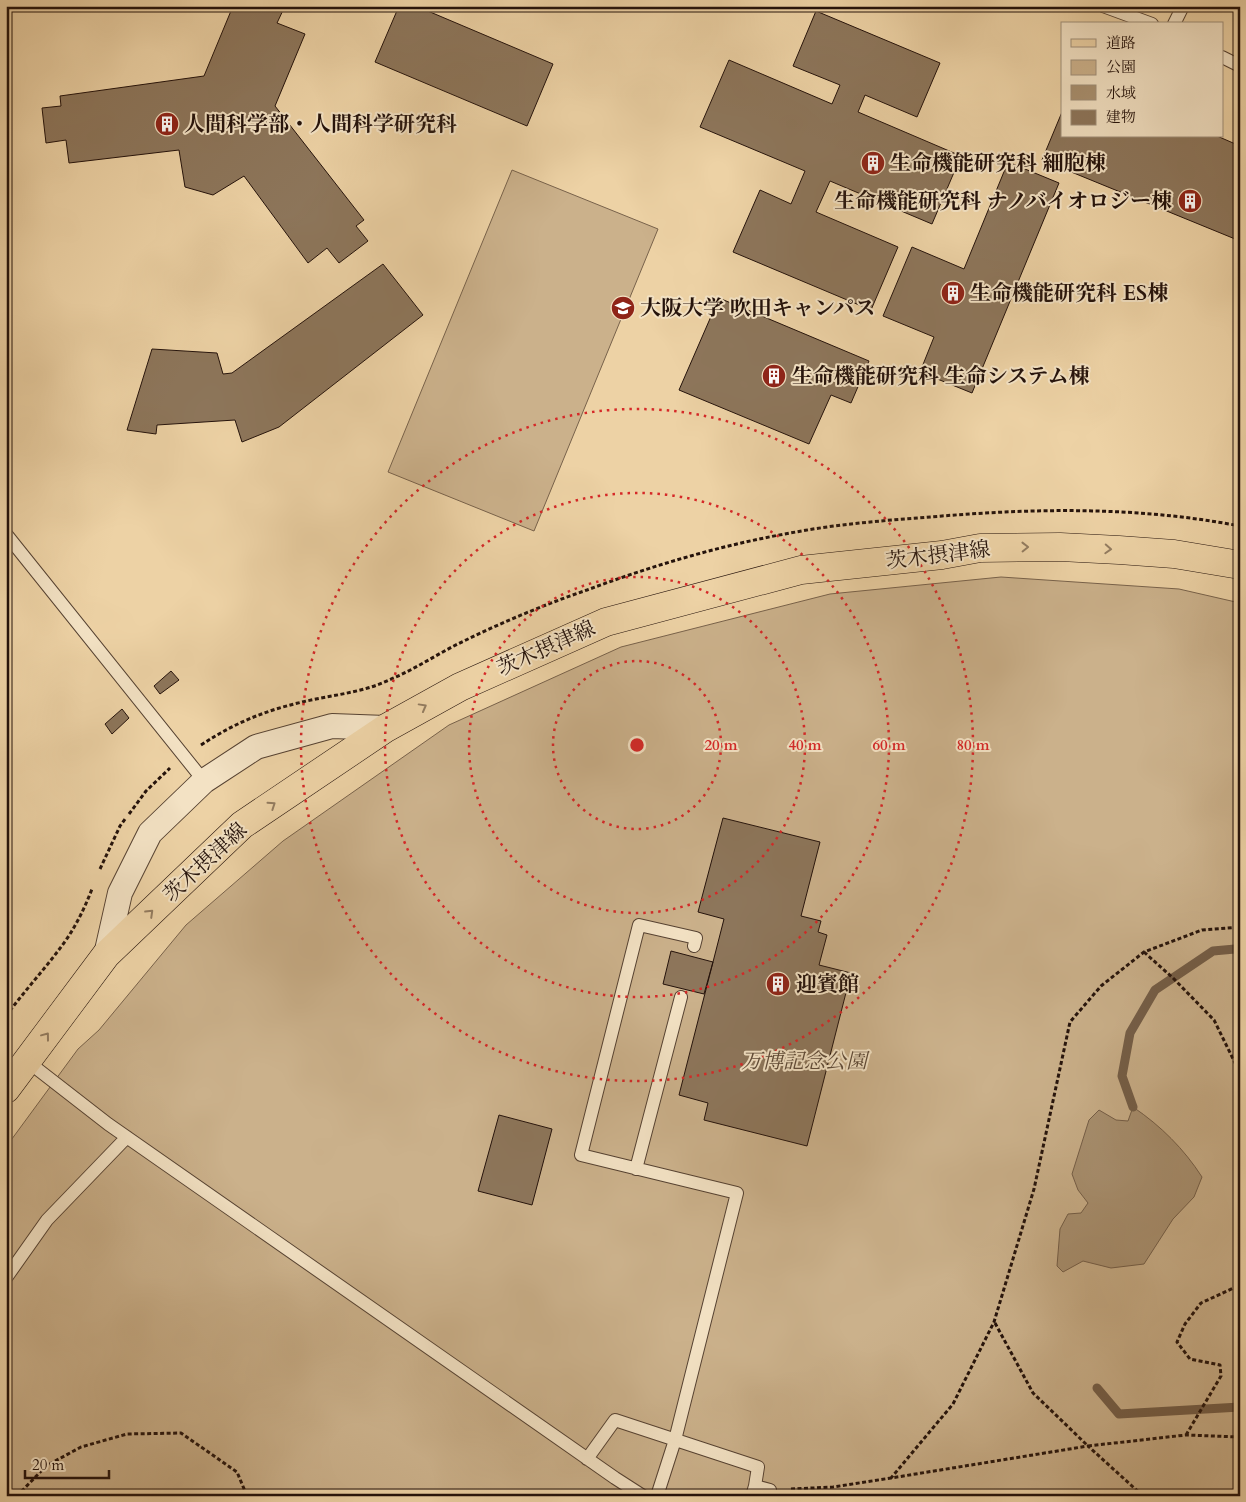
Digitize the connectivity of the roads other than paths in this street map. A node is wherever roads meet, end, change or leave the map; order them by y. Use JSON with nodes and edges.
{"nodes":[{"id":1,"x":1103,"y":6,"type":"edge"},
{"id":2,"x":1183,"y":6,"type":"edge"},
{"id":3,"x":1147,"y":22,"type":"edge"},
{"id":4,"x":1175,"y":22,"type":"edge"},
{"id":5,"x":1224,"y":58,"type":"edge"},
{"id":6,"x":1240,"y":66,"type":"edge"},
{"id":7,"x":6,"y":534,"type":"edge"},
{"id":8,"x":1240,"y":565,"type":"edge"},
{"id":9,"x":386,"y":728,"type":"junction"},
{"id":10,"x":204,"y":781,"type":"junction"},
{"id":11,"x":694,"y":946,"type":"dead end"},
{"id":12,"x":106,"y":955,"type":"junction"},
{"id":13,"x":681,"y":997,"type":"dead end"},
{"id":14,"x":27,"y":1062,"type":"junction"},
{"id":15,"x":6,"y":1089,"type":"edge"},
{"id":16,"x":127,"y":1137,"type":"junction"},
{"id":17,"x":636,"y":1168,"type":"junction"},
{"id":18,"x":6,"y":1278,"type":"edge"},
{"id":19,"x":675,"y":1440,"type":"junction"},
{"id":20,"x":588,"y":1458,"type":"junction"},
{"id":21,"x":770,"y":1490,"type":"road end"},
{"id":22,"x":754,"y":1491,"type":"edge"},
{"id":23,"x":643,"y":1496,"type":"edge"},
{"id":24,"x":658,"y":1496,"type":"edge"}],
"edges":[{"from":1,"to":3,"type":"lane"},
{"from":2,"to":4,"type":"lane"},
{"from":5,"to":6,"type":"lane"},
{"from":7,"to":10,"type":"lane"},
{"from":9,"to":8,"type":"main road","name":"茨木摂津線","one_way":true},
{"from":9,"to":10,"type":"street"},
{"from":12,"to":9,"type":"main road","name":"茨木摂津線","one_way":true},
{"from":10,"to":12,"type":"street"},
{"from":11,"to":17,"type":"lane"},
{"from":14,"to":12,"type":"main road","name":"茨木摂津線","one_way":true},
{"from":13,"to":17,"type":"lane"},
{"from":14,"to":15,"type":"main road","name":"茨木摂津線"},
{"from":14,"to":16,"type":"lane"},
{"from":16,"to":18,"type":"lane"},
{"from":16,"to":20,"type":"lane"},
{"from":17,"to":19,"type":"lane"},
{"from":19,"to":20,"type":"lane"},
{"from":19,"to":22,"type":"lane"},
{"from":19,"to":24,"type":"lane"},
{"from":20,"to":23,"type":"lane"},
{"from":21,"to":22,"type":"lane"}]}
